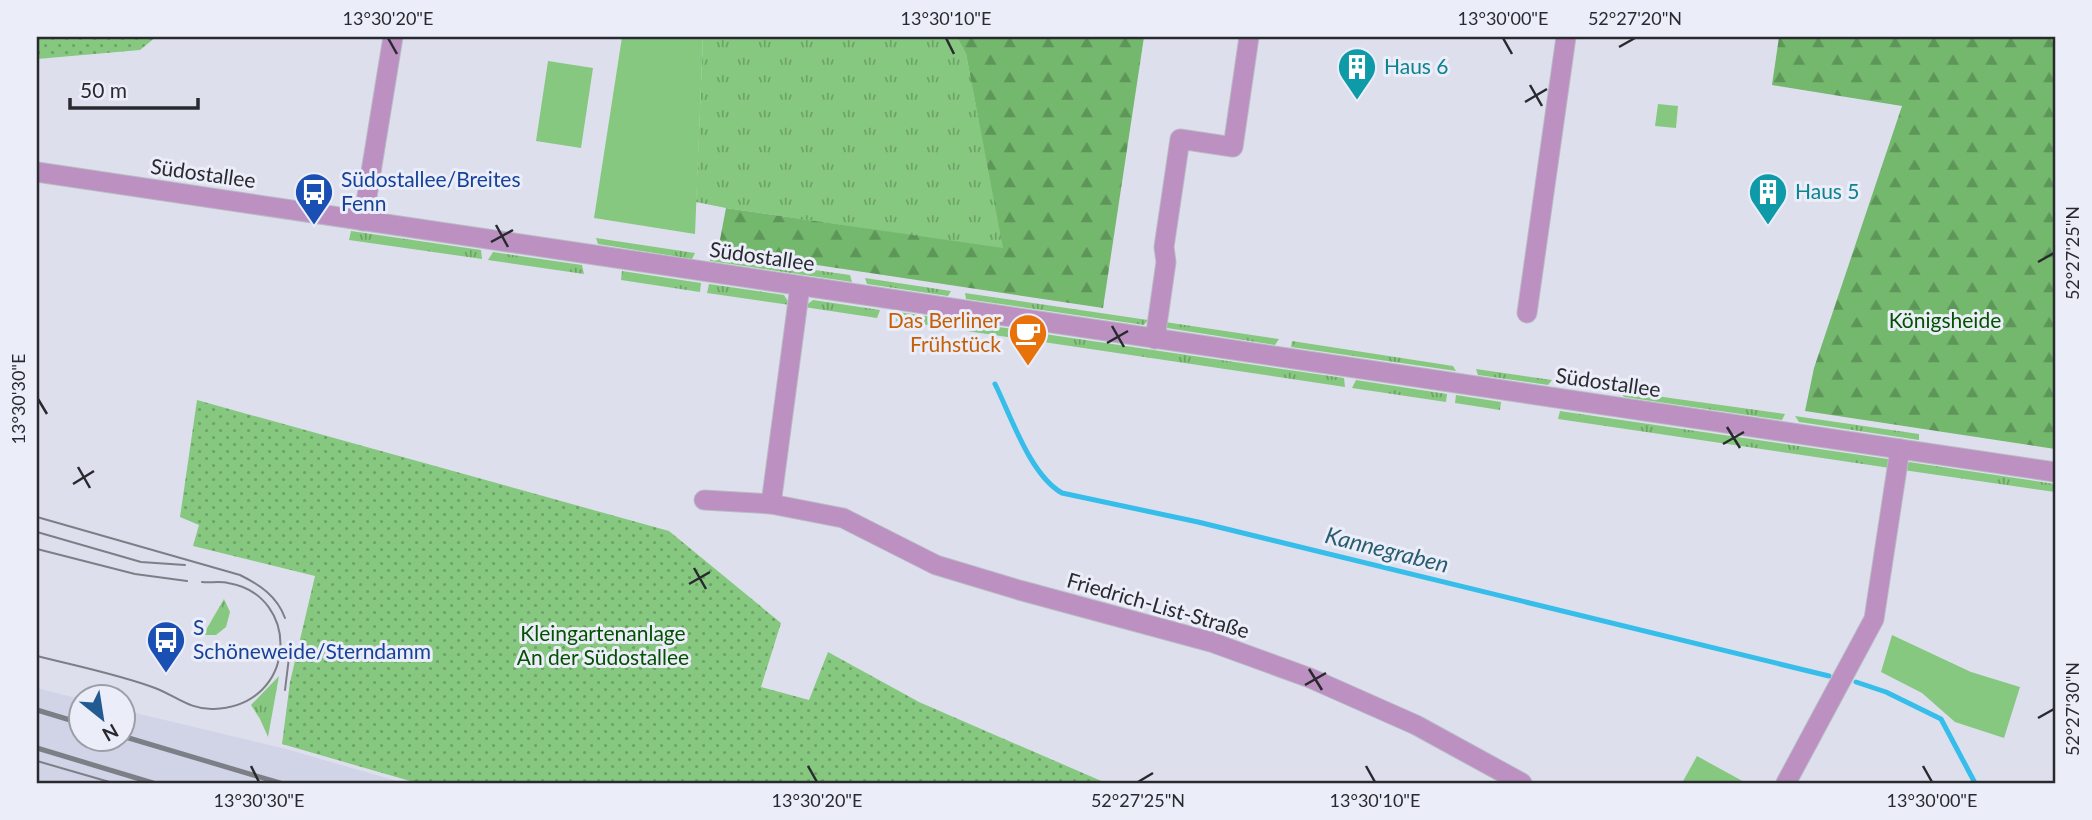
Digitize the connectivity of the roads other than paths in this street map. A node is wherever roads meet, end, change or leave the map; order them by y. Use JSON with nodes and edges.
{"nodes":[{"id":1,"x":393,"y":37,"type":"edge"},
{"id":2,"x":1249,"y":37,"type":"edge"},
{"id":3,"x":1566,"y":37,"type":"edge"},
{"id":4,"x":37,"y":172,"type":"edge"},
{"id":5,"x":363,"y":221,"type":"junction"},
{"id":6,"x":800,"y":286,"type":"junction"},
{"id":7,"x":1527,"y":313,"type":"dead end"},
{"id":8,"x":1155,"y":338,"type":"junction"},
{"id":9,"x":1900,"y":449,"type":"junction"},
{"id":10,"x":2055,"y":472,"type":"edge"},
{"id":11,"x":704,"y":500,"type":"dead end"},
{"id":12,"x":771,"y":503,"type":"junction"},
{"id":13,"x":1522,"y":783,"type":"edge"},
{"id":14,"x":1786,"y":783,"type":"edge"}],
"edges":[{"from":1,"to":5,"type":"street"},
{"from":2,"to":8,"type":"street"},
{"from":3,"to":7,"type":"street"},
{"from":4,"to":5,"type":"street","name":"Südostallee"},
{"from":5,"to":6,"type":"street","name":"Südostallee"},
{"from":6,"to":8,"type":"street","name":"Südostallee"},
{"from":6,"to":12,"type":"street"},
{"from":8,"to":9,"type":"street","name":"Südostallee"},
{"from":9,"to":10,"type":"street","name":"Südostallee"},
{"from":9,"to":14,"type":"street"},
{"from":11,"to":12,"type":"street","name":"Friedrich-List-Straße"},
{"from":12,"to":13,"type":"street","name":"Friedrich-List-Straße"}]}
